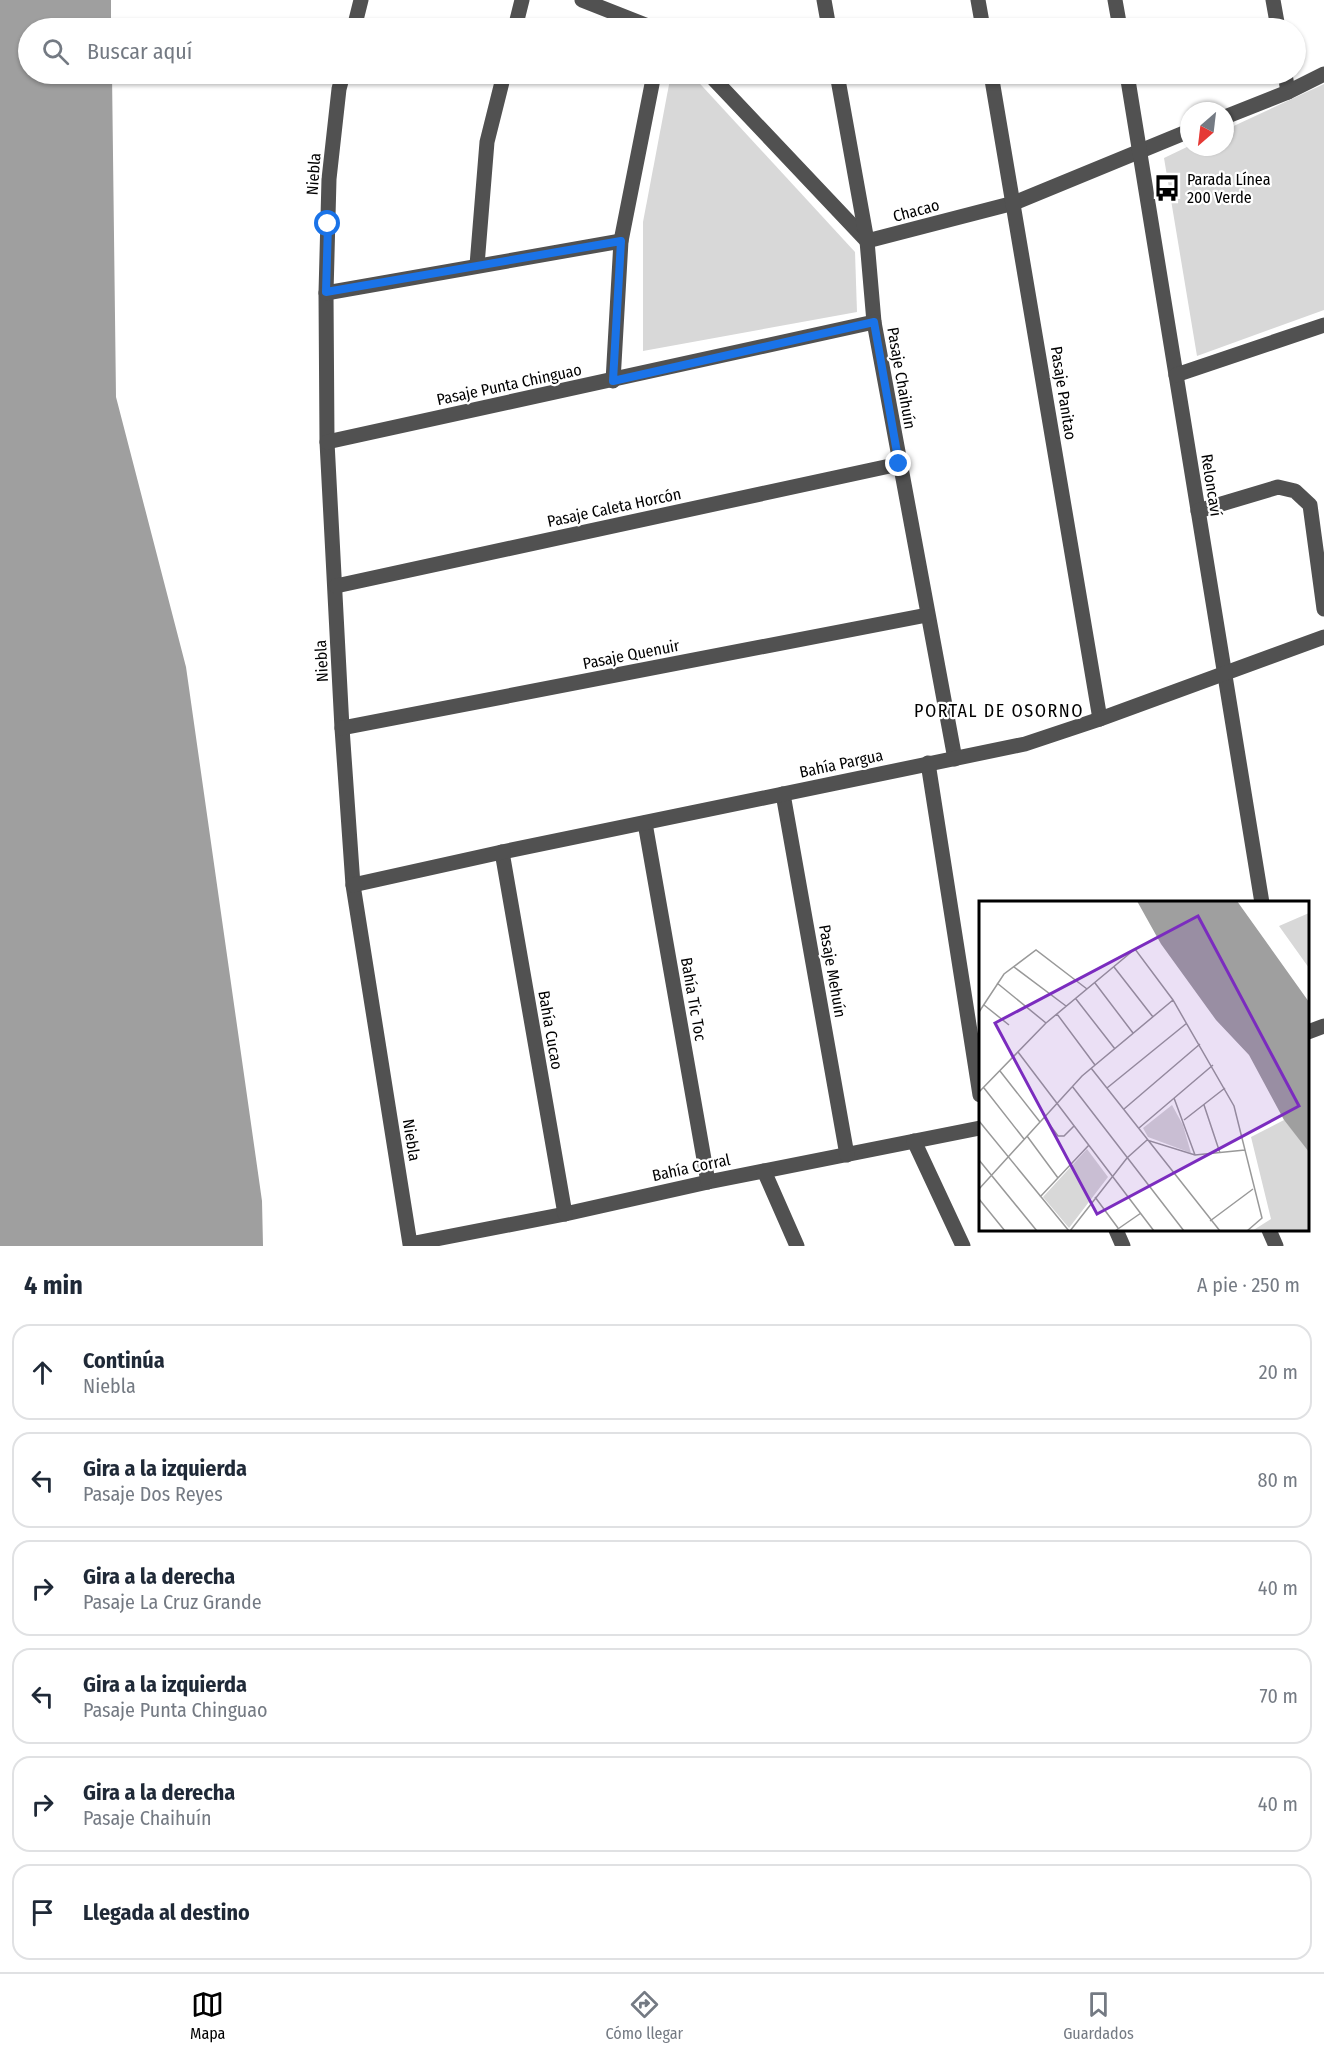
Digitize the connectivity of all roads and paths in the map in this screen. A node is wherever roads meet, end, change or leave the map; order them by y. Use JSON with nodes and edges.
{"nodes":[{"id":1,"x":362,"y":0,"type":"edge"},
{"id":2,"x":522,"y":0,"type":"edge"},
{"id":3,"x":582,"y":0,"type":"edge"},
{"id":4,"x":824,"y":0,"type":"edge"},
{"id":5,"x":978,"y":0,"type":"edge"},
{"id":6,"x":1115,"y":0,"type":"edge"},
{"id":7,"x":1274,"y":0,"type":"edge"},
{"id":8,"x":357,"y":18,"type":"edge"},
{"id":9,"x":518,"y":18,"type":"edge"},
{"id":10,"x":628,"y":18,"type":"edge"},
{"id":11,"x":827,"y":18,"type":"edge"},
{"id":12,"x":981,"y":18,"type":"edge"},
{"id":13,"x":1118,"y":18,"type":"edge"},
{"id":14,"x":1277,"y":18,"type":"edge"},
{"id":15,"x":1324,"y":74,"type":"edge"},
{"id":16,"x":1306,"y":83,"type":"edge"},
{"id":17,"x":340,"y":84,"type":"edge"},
{"id":18,"x":502,"y":84,"type":"edge"},
{"id":19,"x":652,"y":84,"type":"edge"},
{"id":20,"x":718,"y":84,"type":"edge"},
{"id":21,"x":839,"y":84,"type":"edge"},
{"id":22,"x":994,"y":84,"type":"edge"},
{"id":23,"x":1129,"y":84,"type":"edge"},
{"id":24,"x":1287,"y":84,"type":"edge"},
{"id":25,"x":1304,"y":84,"type":"edge"},
{"id":26,"x":1288,"y":92,"type":"junction"},
{"id":27,"x":1234,"y":113,"type":"edge"},
{"id":28,"x":1180,"y":135,"type":"edge"},
{"id":29,"x":1140,"y":151,"type":"junction"},
{"id":30,"x":1014,"y":203,"type":"junction"},
{"id":31,"x":621,"y":241,"type":"junction"},
{"id":32,"x":867,"y":241,"type":"junction"},
{"id":33,"x":477,"y":265,"type":"junction"},
{"id":34,"x":326,"y":292,"type":"junction"},
{"id":35,"x":874,"y":322,"type":"junction"},
{"id":36,"x":1324,"y":325,"type":"edge"},
{"id":37,"x":1176,"y":375,"type":"junction"},
{"id":38,"x":613,"y":381,"type":"junction"},
{"id":39,"x":327,"y":442,"type":"junction"},
{"id":40,"x":899,"y":464,"type":"junction"},
{"id":41,"x":1198,"y":511,"type":"junction"},
{"id":42,"x":336,"y":586,"type":"junction"},
{"id":43,"x":1324,"y":609,"type":"edge"},
{"id":44,"x":927,"y":615,"type":"junction"},
{"id":45,"x":1324,"y":637,"type":"edge"},
{"id":46,"x":1224,"y":672,"type":"junction"},
{"id":47,"x":1100,"y":719,"type":"junction"},
{"id":48,"x":342,"y":728,"type":"junction"},
{"id":49,"x":955,"y":759,"type":"junction"},
{"id":50,"x":928,"y":763,"type":"junction"},
{"id":51,"x":783,"y":794,"type":"junction"},
{"id":52,"x":645,"y":823,"type":"junction"},
{"id":53,"x":502,"y":852,"type":"junction"},
{"id":54,"x":353,"y":885,"type":"junction"},
{"id":55,"x":1262,"y":901,"type":"edge"},
{"id":56,"x":1324,"y":1026,"type":"edge"},
{"id":57,"x":1309,"y":1032,"type":"edge"},
{"id":58,"x":979,"y":1082,"type":"edge"},
{"id":59,"x":979,"y":1128,"type":"edge"},
{"id":60,"x":914,"y":1141,"type":"junction"},
{"id":61,"x":847,"y":1155,"type":"junction"},
{"id":62,"x":764,"y":1171,"type":"junction"},
{"id":63,"x":708,"y":1182,"type":"junction"},
{"id":64,"x":565,"y":1214,"type":"junction"},
{"id":65,"x":1116,"y":1231,"type":"edge"},
{"id":66,"x":1269,"y":1231,"type":"edge"},
{"id":67,"x":410,"y":1244,"type":"joint"},
{"id":68,"x":797,"y":1246,"type":"edge"},
{"id":69,"x":963,"y":1246,"type":"edge"},
{"id":70,"x":1123,"y":1246,"type":"edge"},
{"id":71,"x":1276,"y":1246,"type":"edge"}],
"edges":[{"from":1,"to":8,"type":"street"},
{"from":2,"to":9,"type":"street"},
{"from":3,"to":10,"type":"street"},
{"from":4,"to":11,"type":"street"},
{"from":5,"to":12,"type":"street"},
{"from":6,"to":13,"type":"street"},
{"from":7,"to":14,"type":"street"},
{"from":15,"to":16,"type":"street"},
{"from":17,"to":34,"type":"street","name":"Niebla"},
{"from":18,"to":33,"type":"street"},
{"from":19,"to":31,"type":"street"},
{"from":20,"to":32,"type":"street"},
{"from":21,"to":32,"type":"street","name":"Pasaje Chaihuín"},
{"from":22,"to":30,"type":"street","name":"Pasaje Panitao"},
{"from":23,"to":29,"type":"street","name":"Reloncaví"},
{"from":24,"to":26,"type":"street"},
{"from":25,"to":26,"type":"street"},
{"from":26,"to":27,"type":"street"},
{"from":28,"to":29,"type":"street","name":"Chacao"},
{"from":29,"to":30,"type":"street","name":"Chacao"},
{"from":29,"to":37,"type":"street","name":"Reloncaví"},
{"from":30,"to":32,"type":"street","name":"Chacao"},
{"from":30,"to":47,"type":"street","name":"Pasaje Panitao"},
{"from":31,"to":33,"type":"street"},
{"from":31,"to":38,"type":"street"},
{"from":32,"to":35,"type":"street","name":"Pasaje Chaihuín"},
{"from":33,"to":34,"type":"street"},
{"from":34,"to":39,"type":"street","name":"Niebla"},
{"from":35,"to":38,"type":"street","name":"Pasaje Punta Chinguao"},
{"from":35,"to":40,"type":"street","name":"Pasaje Chaihuín"},
{"from":36,"to":37,"type":"street"},
{"from":37,"to":41,"type":"street","name":"Reloncaví"},
{"from":38,"to":39,"type":"street","name":"Pasaje Punta Chinguao"},
{"from":39,"to":42,"type":"street","name":"Niebla"},
{"from":40,"to":42,"type":"street","name":"Pasaje Caleta Horcón"},
{"from":40,"to":44,"type":"street","name":"Pasaje Chaihuín"},
{"from":41,"to":43,"type":"street"},
{"from":41,"to":46,"type":"street","name":"Reloncaví"},
{"from":42,"to":48,"type":"street","name":"Niebla"},
{"from":44,"to":48,"type":"street","name":"Pasaje Quenuir"},
{"from":44,"to":49,"type":"street","name":"Pasaje Chaihuín"},
{"from":45,"to":46,"type":"street","name":"Bahía Pargua"},
{"from":46,"to":47,"type":"street","name":"Bahía Pargua"},
{"from":46,"to":55,"type":"street","name":"Reloncaví"},
{"from":47,"to":49,"type":"street","name":"Bahía Pargua"},
{"from":48,"to":54,"type":"street","name":"Niebla"},
{"from":49,"to":50,"type":"street","name":"Bahía Pargua"},
{"from":50,"to":51,"type":"street","name":"Bahía Pargua"},
{"from":50,"to":58,"type":"street"},
{"from":51,"to":52,"type":"street","name":"Bahía Pargua"},
{"from":51,"to":61,"type":"street","name":"Pasaje Mehuín"},
{"from":52,"to":53,"type":"street","name":"Bahía Pargua"},
{"from":52,"to":63,"type":"street","name":"Bahía Tic Toc"},
{"from":53,"to":54,"type":"street","name":"Bahía Pargua"},
{"from":53,"to":64,"type":"street","name":"Bahía Cucao"},
{"from":54,"to":67,"type":"street","name":"Niebla"},
{"from":56,"to":57,"type":"street"},
{"from":59,"to":60,"type":"street","name":"Bahía Corral"},
{"from":60,"to":61,"type":"street","name":"Bahía Corral"},
{"from":60,"to":69,"type":"street"},
{"from":61,"to":62,"type":"street","name":"Bahía Corral"},
{"from":62,"to":63,"type":"street","name":"Bahía Corral"},
{"from":62,"to":68,"type":"street"},
{"from":63,"to":64,"type":"street","name":"Bahía Corral"},
{"from":64,"to":67,"type":"street","name":"Bahía Corral"},
{"from":65,"to":70,"type":"street"},
{"from":66,"to":71,"type":"street"}]}
